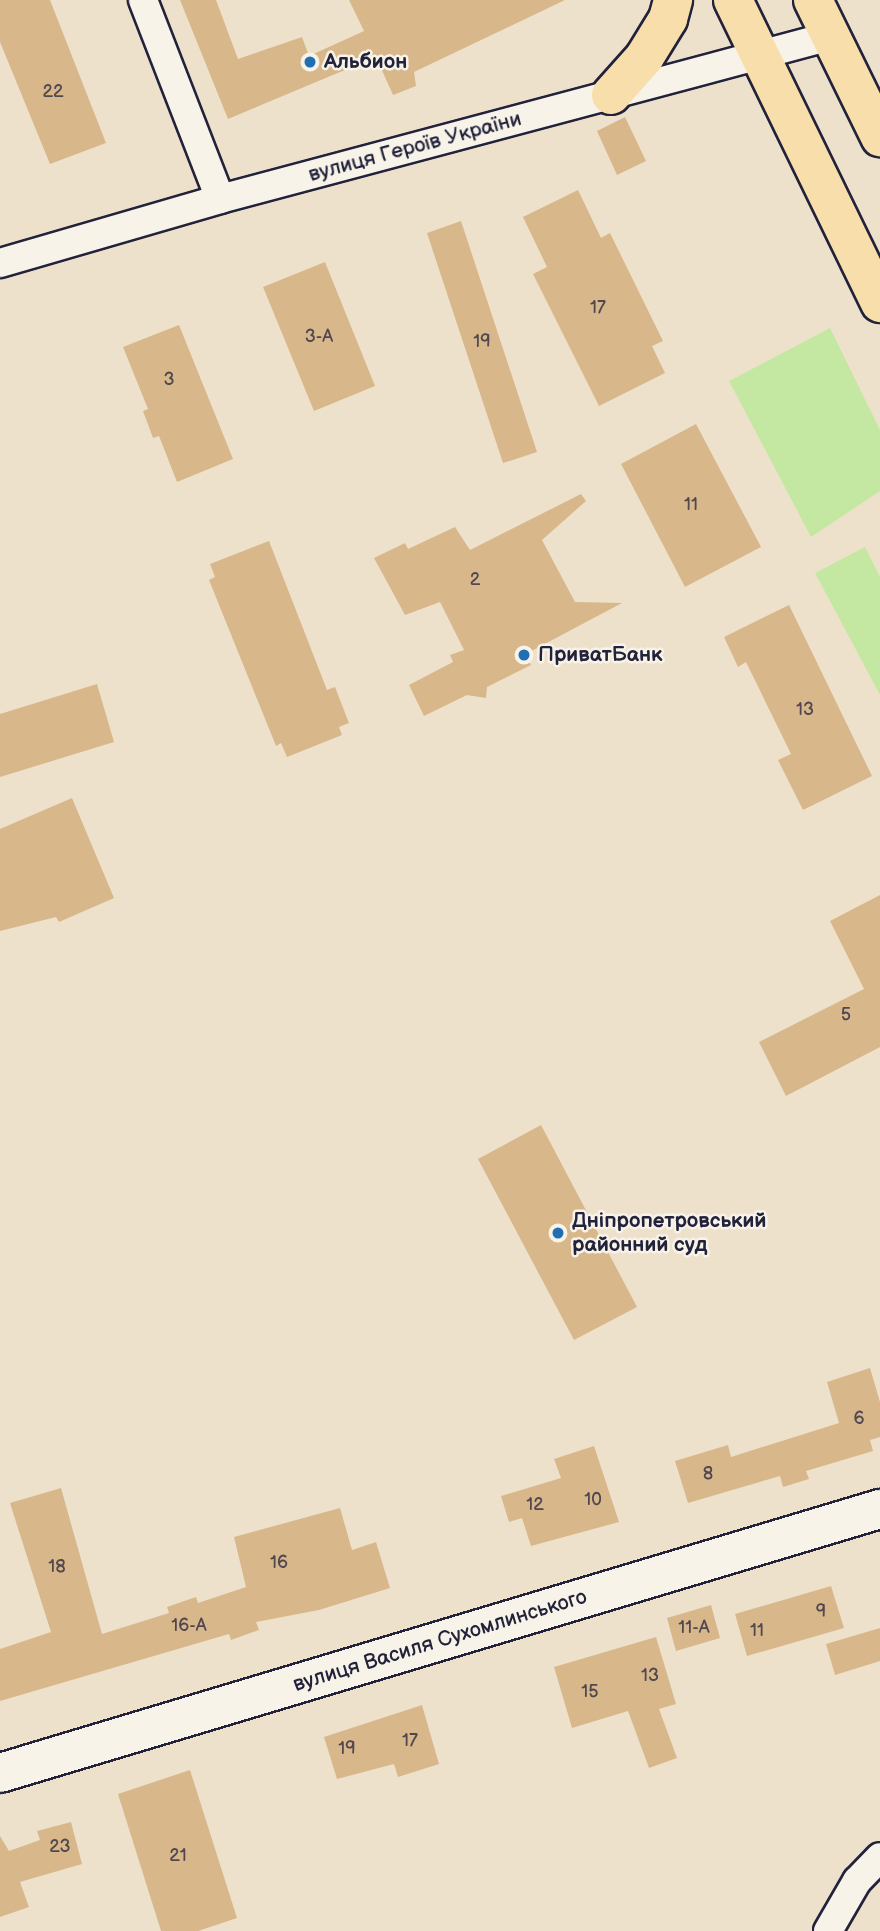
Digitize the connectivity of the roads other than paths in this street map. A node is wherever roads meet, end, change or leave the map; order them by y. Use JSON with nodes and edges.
{"nodes":[{"id":1,"x":143,"y":0,"type":"edge"},
{"id":2,"x":674,"y":0,"type":"edge"},
{"id":3,"x":733,"y":0,"type":"edge"},
{"id":4,"x":813,"y":0,"type":"edge"},
{"id":5,"x":831,"y":36,"type":"junction"},
{"id":6,"x":760,"y":55,"type":"junction"},
{"id":7,"x":611,"y":94,"type":"junction"},
{"id":8,"x":880,"y":137,"type":"edge"},
{"id":9,"x":219,"y":199,"type":"junction"},
{"id":10,"x":0,"y":263,"type":"edge"},
{"id":11,"x":880,"y":303,"type":"edge"},
{"id":12,"x":880,"y":1509,"type":"edge"},
{"id":13,"x":0,"y":1773,"type":"edge"},
{"id":14,"x":880,"y":1857,"type":"edge"},
{"id":15,"x":828,"y":1931,"type":"edge"}],
"edges":[{"from":1,"to":9,"type":"street"},
{"from":2,"to":7,"type":"main road"},
{"from":3,"to":6,"type":"main road"},
{"from":4,"to":5,"type":"main road"},
{"from":5,"to":6,"type":"street","name":"вулиця Героїв України"},
{"from":5,"to":8,"type":"main road"},
{"from":6,"to":7,"type":"street","name":"вулиця Героїв України"},
{"from":6,"to":11,"type":"main road"},
{"from":7,"to":9,"type":"street","name":"вулиця Героїв України"},
{"from":9,"to":10,"type":"street","name":"вулиця Героїв України"},
{"from":12,"to":13,"type":"main road","name":"вулиця Василя Сухомлинського"},
{"from":14,"to":15,"type":"street"}]}
